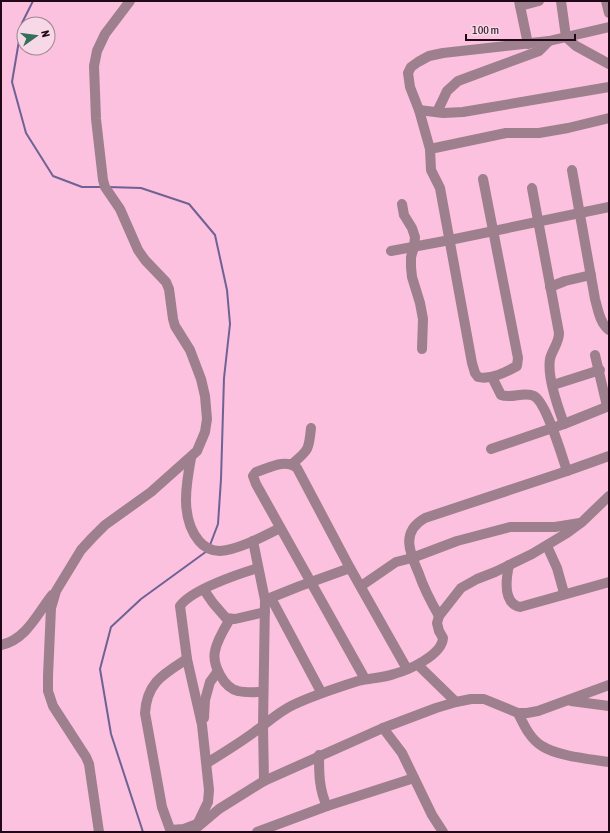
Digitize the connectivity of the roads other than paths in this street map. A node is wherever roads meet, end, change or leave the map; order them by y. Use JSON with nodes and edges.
{"nodes":[{"id":1,"x":130,"y":1,"type":"edge"},
{"id":2,"x":539,"y":1,"type":"edge"},
{"id":3,"x":561,"y":1,"type":"edge"},
{"id":4,"x":606,"y":1,"type":"edge"},
{"id":5,"x":519,"y":4,"type":"edge"},
{"id":6,"x":609,"y":13,"type":"edge"},
{"id":7,"x":609,"y":27,"type":"edge"},
{"id":8,"x":566,"y":37,"type":"junction"},
{"id":9,"x":549,"y":41,"type":"junction"},
{"id":10,"x":528,"y":44,"type":"junction"},
{"id":11,"x":609,"y":64,"type":"edge"},
{"id":12,"x":609,"y":87,"type":"edge"},
{"id":13,"x":419,"y":110,"type":"junction"},
{"id":14,"x":437,"y":112,"type":"junction"},
{"id":15,"x":609,"y":118,"type":"edge"},
{"id":16,"x":430,"y":148,"type":"junction"},
{"id":17,"x":572,"y":170,"type":"dead end"},
{"id":18,"x":483,"y":179,"type":"dead end"},
{"id":19,"x":532,"y":188,"type":"dead end"},
{"id":20,"x":402,"y":204,"type":"dead end"},
{"id":21,"x":609,"y":207,"type":"edge"},
{"id":22,"x":580,"y":213,"type":"junction"},
{"id":23,"x":538,"y":222,"type":"junction"},
{"id":24,"x":493,"y":231,"type":"junction"},
{"id":25,"x":450,"y":240,"type":"junction"},
{"id":26,"x":414,"y":247,"type":"junction"},
{"id":27,"x":391,"y":251,"type":"dead end"},
{"id":28,"x":591,"y":275,"type":"junction"},
{"id":29,"x":550,"y":287,"type":"junction"},
{"id":30,"x":609,"y":330,"type":"edge"},
{"id":31,"x":422,"y":349,"type":"dead end"},
{"id":32,"x":596,"y":355,"type":"dead end"},
{"id":33,"x":600,"y":370,"type":"junction"},
{"id":34,"x":492,"y":377,"type":"junction"},
{"id":35,"x":553,"y":385,"type":"junction"},
{"id":36,"x":608,"y":406,"type":"edge"},
{"id":37,"x":564,"y":424,"type":"junction"},
{"id":38,"x":311,"y":428,"type":"dead end"},
{"id":39,"x":552,"y":428,"type":"junction"},
{"id":40,"x":491,"y":449,"type":"dead end"},
{"id":41,"x":609,"y":456,"type":"edge"},
{"id":42,"x":191,"y":458,"type":"junction"},
{"id":43,"x":292,"y":464,"type":"junction"},
{"id":44,"x":567,"y":471,"type":"junction"},
{"id":45,"x":609,"y":496,"type":"edge"},
{"id":46,"x":582,"y":522,"type":"junction"},
{"id":47,"x":280,"y":528,"type":"junction"},
{"id":48,"x":253,"y":541,"type":"junction"},
{"id":49,"x":547,"y":546,"type":"junction"},
{"id":50,"x":412,"y":558,"type":"junction"},
{"id":51,"x":509,"y":566,"type":"junction"},
{"id":52,"x":258,"y":568,"type":"junction"},
{"id":53,"x":350,"y":568,"type":"junction"},
{"id":54,"x":311,"y":582,"type":"junction"},
{"id":55,"x":609,"y":582,"type":"edge"},
{"id":56,"x":362,"y":586,"type":"junction"},
{"id":57,"x":204,"y":590,"type":"junction"},
{"id":58,"x":56,"y":591,"type":"junction"},
{"id":59,"x":564,"y":593,"type":"junction"},
{"id":60,"x":268,"y":599,"type":"junction"},
{"id":61,"x":265,"y":612,"type":"junction"},
{"id":62,"x":439,"y":616,"type":"junction"},
{"id":63,"x":230,"y":619,"type":"junction"},
{"id":64,"x":1,"y":645,"type":"edge"},
{"id":65,"x":188,"y":659,"type":"junction"},
{"id":66,"x":418,"y":665,"type":"junction"},
{"id":67,"x":407,"y":669,"type":"junction"},
{"id":68,"x":218,"y":671,"type":"junction"},
{"id":69,"x":365,"y":679,"type":"junction"},
{"id":70,"x":609,"y":686,"type":"edge"},
{"id":71,"x":264,"y":692,"type":"junction"},
{"id":72,"x":322,"y":692,"type":"junction"},
{"id":73,"x":567,"y":701,"type":"junction"},
{"id":74,"x":456,"y":702,"type":"junction"},
{"id":75,"x":609,"y":706,"type":"edge"},
{"id":76,"x":518,"y":713,"type":"junction"},
{"id":77,"x":263,"y":726,"type":"junction"},
{"id":78,"x":383,"y":728,"type":"junction"},
{"id":79,"x":204,"y":740,"type":"junction"},
{"id":80,"x":319,"y":756,"type":"junction"},
{"id":81,"x":609,"y":762,"type":"edge"},
{"id":82,"x":207,"y":763,"type":"junction"},
{"id":83,"x":414,"y":778,"type":"junction"},
{"id":84,"x":264,"y":781,"type":"junction"},
{"id":85,"x":327,"y":806,"type":"junction"},
{"id":86,"x":195,"y":828,"type":"edge"},
{"id":87,"x":170,"y":831,"type":"edge"},
{"id":88,"x":99,"y":832,"type":"edge"},
{"id":89,"x":258,"y":832,"type":"edge"},
{"id":90,"x":443,"y":832,"type":"edge"}],
"edges":[{"from":1,"to":42,"type":"street"},
{"from":2,"to":5,"type":"street"},
{"from":3,"to":8,"type":"street"},
{"from":4,"to":6,"type":"street"},
{"from":5,"to":10,"type":"street"},
{"from":7,"to":8,"type":"street"},
{"from":8,"to":9,"type":"street"},
{"from":8,"to":11,"type":"street"},
{"from":9,"to":10,"type":"street"},
{"from":9,"to":14,"type":"street"},
{"from":10,"to":13,"type":"street"},
{"from":12,"to":14,"type":"street"},
{"from":13,"to":14,"type":"street"},
{"from":13,"to":16,"type":"street"},
{"from":15,"to":16,"type":"street"},
{"from":16,"to":25,"type":"street"},
{"from":17,"to":22,"type":"street"},
{"from":18,"to":24,"type":"street"},
{"from":19,"to":23,"type":"street"},
{"from":20,"to":26,"type":"street"},
{"from":21,"to":22,"type":"street"},
{"from":22,"to":23,"type":"street"},
{"from":22,"to":28,"type":"street"},
{"from":23,"to":24,"type":"street"},
{"from":23,"to":29,"type":"street"},
{"from":24,"to":25,"type":"street"},
{"from":24,"to":34,"type":"street"},
{"from":25,"to":26,"type":"street"},
{"from":25,"to":34,"type":"street"},
{"from":26,"to":27,"type":"street"},
{"from":26,"to":31,"type":"street"},
{"from":28,"to":29,"type":"street"},
{"from":28,"to":30,"type":"street"},
{"from":29,"to":35,"type":"street"},
{"from":32,"to":33,"type":"street"},
{"from":33,"to":35,"type":"street"},
{"from":33,"to":36,"type":"street"},
{"from":34,"to":39,"type":"street"},
{"from":35,"to":37,"type":"street"},
{"from":36,"to":37,"type":"street"},
{"from":37,"to":39,"type":"street"},
{"from":38,"to":43,"type":"street"},
{"from":39,"to":40,"type":"street"},
{"from":39,"to":44,"type":"street"},
{"from":41,"to":44,"type":"street"},
{"from":42,"to":48,"type":"street"},
{"from":42,"to":58,"type":"street"},
{"from":43,"to":47,"type":"street"},
{"from":43,"to":53,"type":"street"},
{"from":44,"to":50,"type":"street"},
{"from":45,"to":46,"type":"street"},
{"from":46,"to":49,"type":"street"},
{"from":46,"to":50,"type":"street"},
{"from":47,"to":48,"type":"street"},
{"from":47,"to":54,"type":"street"},
{"from":48,"to":52,"type":"street"},
{"from":49,"to":51,"type":"street"},
{"from":49,"to":59,"type":"street"},
{"from":50,"to":56,"type":"street"},
{"from":50,"to":62,"type":"street"},
{"from":51,"to":59,"type":"street"},
{"from":51,"to":62,"type":"street"},
{"from":52,"to":57,"type":"street"},
{"from":52,"to":60,"type":"street"},
{"from":53,"to":54,"type":"street"},
{"from":53,"to":56,"type":"street"},
{"from":54,"to":60,"type":"street"},
{"from":54,"to":69,"type":"street"},
{"from":55,"to":59,"type":"street"},
{"from":56,"to":67,"type":"street"},
{"from":57,"to":63,"type":"street"},
{"from":57,"to":65,"type":"street"},
{"from":58,"to":64,"type":"street"},
{"from":58,"to":88,"type":"street"},
{"from":60,"to":61,"type":"street"},
{"from":60,"to":72,"type":"street"},
{"from":61,"to":63,"type":"street"},
{"from":61,"to":71,"type":"street"},
{"from":62,"to":66,"type":"street"},
{"from":63,"to":68,"type":"street"},
{"from":65,"to":79,"type":"street"},
{"from":65,"to":87,"type":"street"},
{"from":66,"to":67,"type":"street"},
{"from":66,"to":74,"type":"street"},
{"from":67,"to":69,"type":"street"},
{"from":68,"to":71,"type":"street"},
{"from":68,"to":79,"type":"street"},
{"from":69,"to":72,"type":"street"},
{"from":70,"to":73,"type":"street"},
{"from":71,"to":77,"type":"street"},
{"from":72,"to":77,"type":"street"},
{"from":73,"to":75,"type":"street"},
{"from":73,"to":76,"type":"street"},
{"from":74,"to":76,"type":"street"},
{"from":74,"to":78,"type":"street"},
{"from":76,"to":81,"type":"street"},
{"from":77,"to":82,"type":"street"},
{"from":77,"to":84,"type":"street"},
{"from":78,"to":80,"type":"street"},
{"from":78,"to":83,"type":"street"},
{"from":79,"to":82,"type":"street"},
{"from":80,"to":84,"type":"street"},
{"from":80,"to":85,"type":"street"},
{"from":82,"to":86,"type":"street"},
{"from":83,"to":85,"type":"street"},
{"from":83,"to":90,"type":"street"},
{"from":84,"to":86,"type":"street"},
{"from":85,"to":89,"type":"street"},
{"from":86,"to":87,"type":"street"}]}
